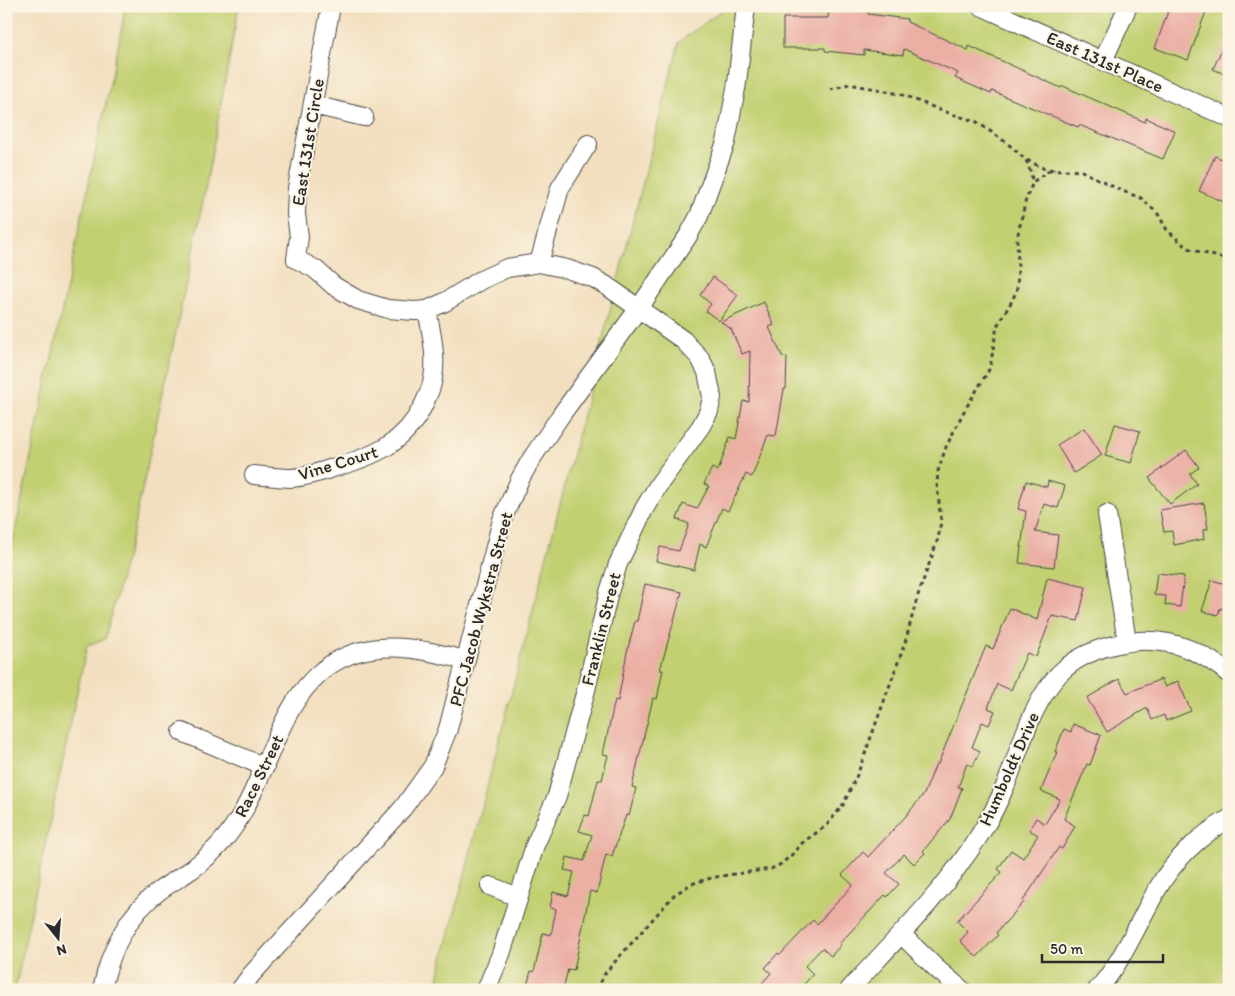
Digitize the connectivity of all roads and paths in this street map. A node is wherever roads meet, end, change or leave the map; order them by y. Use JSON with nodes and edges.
{"nodes":[{"id":1,"x":331,"y":6,"type":"edge"},
{"id":2,"x":746,"y":6,"type":"edge"},
{"id":3,"x":981,"y":6,"type":"edge"},
{"id":4,"x":1128,"y":6,"type":"edge"},
{"id":5,"x":1103,"y":61,"type":"junction"},
{"id":6,"x":830,"y":90,"type":"dead end"},
{"id":7,"x":313,"y":105,"type":"junction"},
{"id":8,"x":364,"y":117,"type":"dead end"},
{"id":9,"x":1229,"y":118,"type":"edge"},
{"id":10,"x":588,"y":144,"type":"dead end"},
{"id":11,"x":1026,"y":160,"type":"junction"},
{"id":12,"x":1056,"y":170,"type":"junction"},
{"id":13,"x":1032,"y":182,"type":"junction"},
{"id":14,"x":1229,"y":260,"type":"edge"},
{"id":15,"x":539,"y":263,"type":"junction"},
{"id":16,"x":639,"y":308,"type":"junction"},
{"id":17,"x":426,"y":310,"type":"junction"},
{"id":18,"x":254,"y":475,"type":"dead end"},
{"id":19,"x":1107,"y":514,"type":"dead end"},
{"id":20,"x":1127,"y":642,"type":"junction"},
{"id":21,"x":465,"y":660,"type":"junction"},
{"id":22,"x":1229,"y":674,"type":"edge"},
{"id":23,"x":182,"y":732,"type":"dead end"},
{"id":24,"x":265,"y":767,"type":"junction"},
{"id":25,"x":1229,"y":819,"type":"edge"},
{"id":26,"x":490,"y":886,"type":"dead end"},
{"id":27,"x":518,"y":897,"type":"junction"},
{"id":28,"x":901,"y":934,"type":"junction"},
{"id":29,"x":102,"y":990,"type":"edge"},
{"id":30,"x":240,"y":990,"type":"edge"},
{"id":31,"x":486,"y":990,"type":"edge"},
{"id":32,"x":598,"y":990,"type":"edge"},
{"id":33,"x":849,"y":990,"type":"edge"},
{"id":34,"x":962,"y":990,"type":"edge"},
{"id":35,"x":1097,"y":990,"type":"edge"}],
"edges":[{"from":1,"to":7,"type":"street","name":"East 131st Circle"},
{"from":2,"to":16,"type":"street","name":"PFC Jacob Wykstra Street"},
{"from":3,"to":5,"type":"street","name":"East 131st Place"},
{"from":4,"to":5,"type":"street"},
{"from":5,"to":9,"type":"street","name":"East 131st Place"},
{"from":6,"to":11,"type":"path"},
{"from":7,"to":8,"type":"street"},
{"from":7,"to":17,"type":"street","name":"East 131st Circle"},
{"from":10,"to":15,"type":"street"},
{"from":11,"to":12,"type":"path"},
{"from":11,"to":13,"type":"path"},
{"from":12,"to":13,"type":"path"},
{"from":12,"to":14,"type":"path"},
{"from":13,"to":32,"type":"path"},
{"from":15,"to":16,"type":"street","name":"East 131st Circle"},
{"from":15,"to":17,"type":"street","name":"East 131st Circle"},
{"from":16,"to":21,"type":"street","name":"PFC Jacob Wykstra Street"},
{"from":16,"to":27,"type":"street","name":"Franklin Street"},
{"from":17,"to":18,"type":"street","name":"Vine Court"},
{"from":19,"to":20,"type":"street"},
{"from":20,"to":22,"type":"street","name":"Humboldt Drive"},
{"from":20,"to":28,"type":"street","name":"Humboldt Drive"},
{"from":21,"to":24,"type":"street","name":"Race Street"},
{"from":21,"to":30,"type":"street","name":"PFC Jacob Wykstra Street"},
{"from":23,"to":24,"type":"street"},
{"from":24,"to":29,"type":"street","name":"Race Street"},
{"from":25,"to":35,"type":"street"},
{"from":26,"to":27,"type":"street"},
{"from":27,"to":31,"type":"street","name":"Franklin Street"},
{"from":28,"to":33,"type":"street","name":"Humboldt Drive"},
{"from":28,"to":34,"type":"street"}]}
